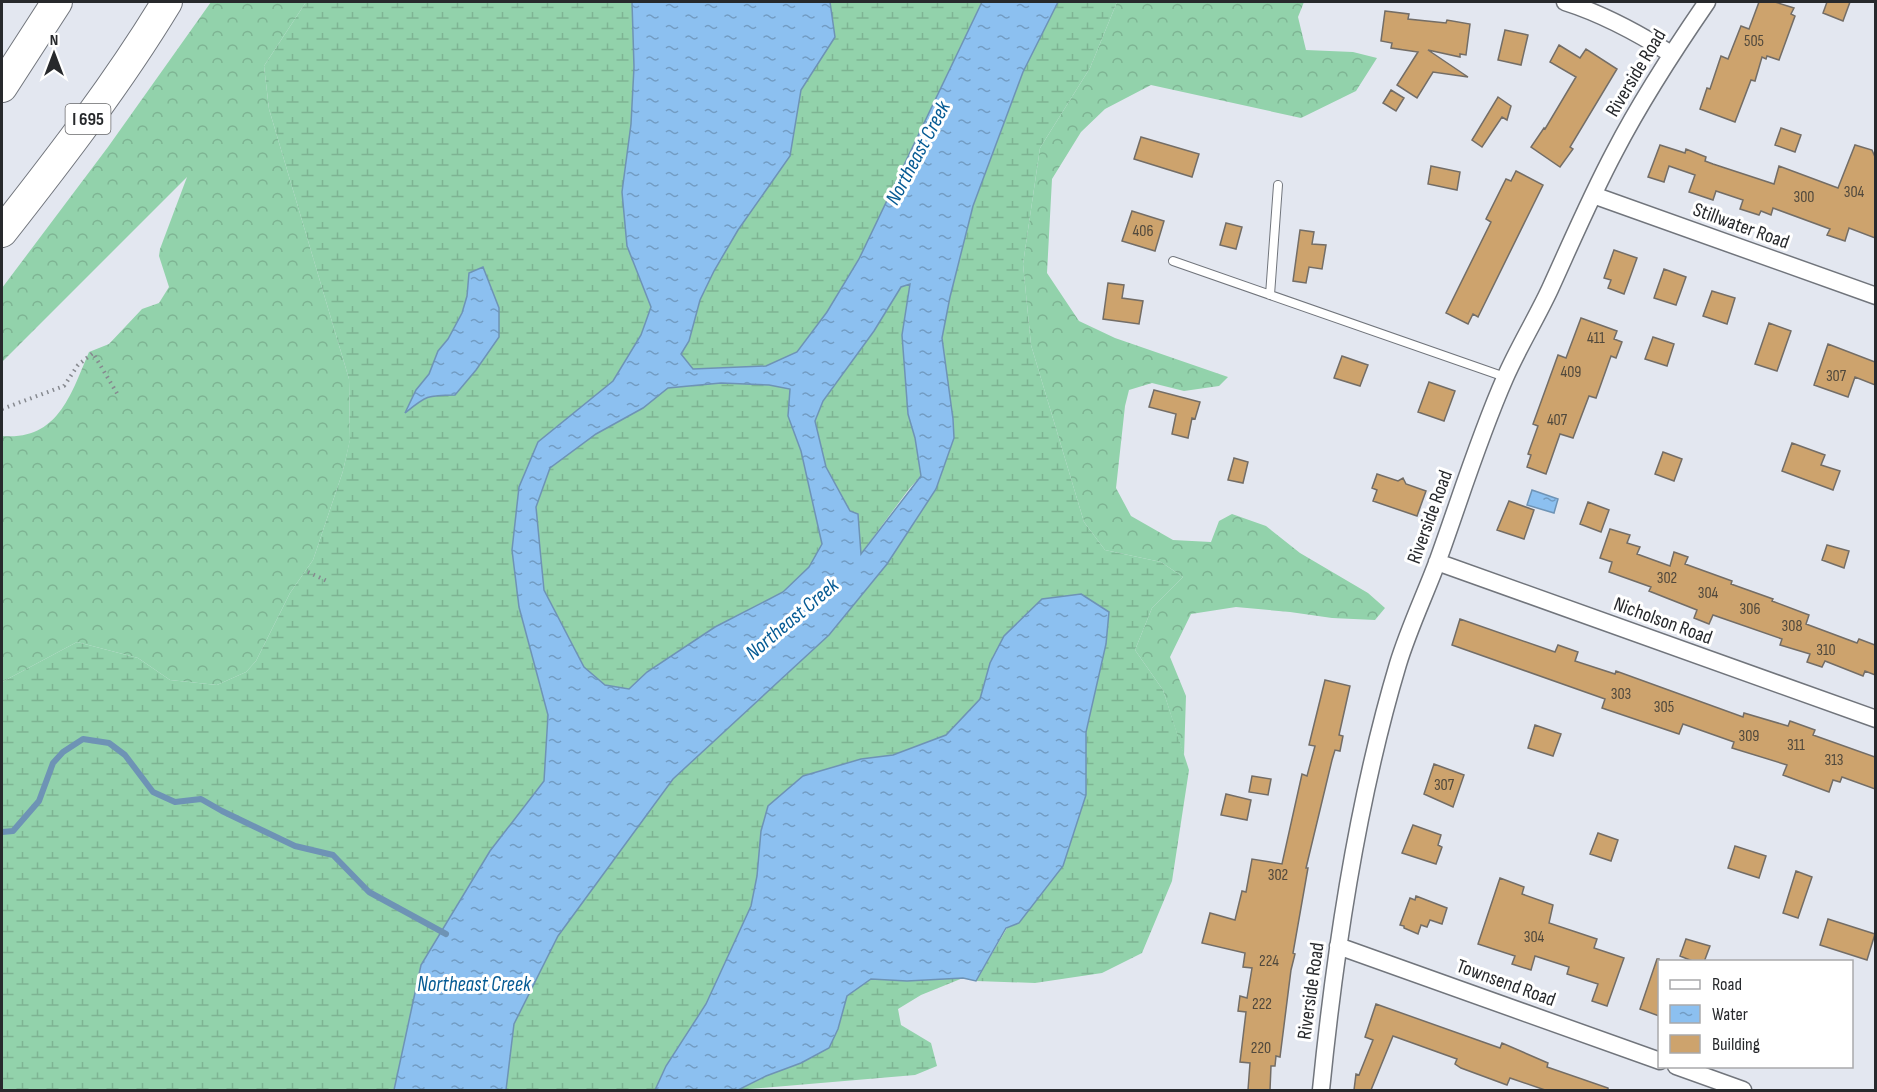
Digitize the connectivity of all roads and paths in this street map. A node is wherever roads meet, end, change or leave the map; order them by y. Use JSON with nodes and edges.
{"nodes":[{"id":1,"x":57,"y":2,"type":"edge"},
{"id":2,"x":167,"y":2,"type":"edge"},
{"id":3,"x":1565,"y":2,"type":"edge"},
{"id":4,"x":1707,"y":2,"type":"edge"},
{"id":5,"x":1671,"y":54,"type":"junction"},
{"id":6,"x":2,"y":87,"type":"edge"},
{"id":7,"x":1278,"y":185,"type":"dead end"},
{"id":8,"x":1593,"y":195,"type":"junction"},
{"id":9,"x":2,"y":232,"type":"edge"},
{"id":10,"x":1173,"y":261,"type":"dead end"},
{"id":11,"x":1270,"y":295,"type":"junction"},
{"id":12,"x":1875,"y":296,"type":"edge"},
{"id":13,"x":1505,"y":377,"type":"junction"},
{"id":14,"x":118,"y":395,"type":"dead end"},
{"id":15,"x":2,"y":409,"type":"edge"},
{"id":16,"x":1437,"y":562,"type":"junction"},
{"id":17,"x":308,"y":572,"type":"dead end"},
{"id":18,"x":327,"y":581,"type":"dead end"},
{"id":19,"x":1875,"y":719,"type":"edge"},
{"id":20,"x":1338,"y":946,"type":"junction"},
{"id":21,"x":1658,"y":1061,"type":"edge"},
{"id":22,"x":1682,"y":1068,"type":"edge"},
{"id":23,"x":1320,"y":1090,"type":"edge"},
{"id":24,"x":1743,"y":1090,"type":"edge"}],
"edges":[{"from":1,"to":6,"type":"highway"},
{"from":2,"to":9,"type":"highway","number":"I 695"},
{"from":3,"to":5,"type":"street"},
{"from":4,"to":5,"type":"street","name":"Riverside Road"},
{"from":5,"to":8,"type":"street","name":"Riverside Road"},
{"from":7,"to":11,"type":"lane"},
{"from":8,"to":12,"type":"street","name":"Stillwater Road"},
{"from":8,"to":13,"type":"street","name":"Riverside Road"},
{"from":10,"to":11,"type":"lane"},
{"from":11,"to":13,"type":"lane"},
{"from":13,"to":16,"type":"street","name":"Riverside Road"},
{"from":14,"to":15,"type":"path"},
{"from":16,"to":19,"type":"street","name":"Nicholson Road"},
{"from":16,"to":20,"type":"street","name":"Riverside Road"},
{"from":17,"to":18,"type":"path"},
{"from":20,"to":21,"type":"street","name":"Townsend Road"},
{"from":20,"to":23,"type":"street","name":"Riverside Road"},
{"from":22,"to":24,"type":"street"}]}
